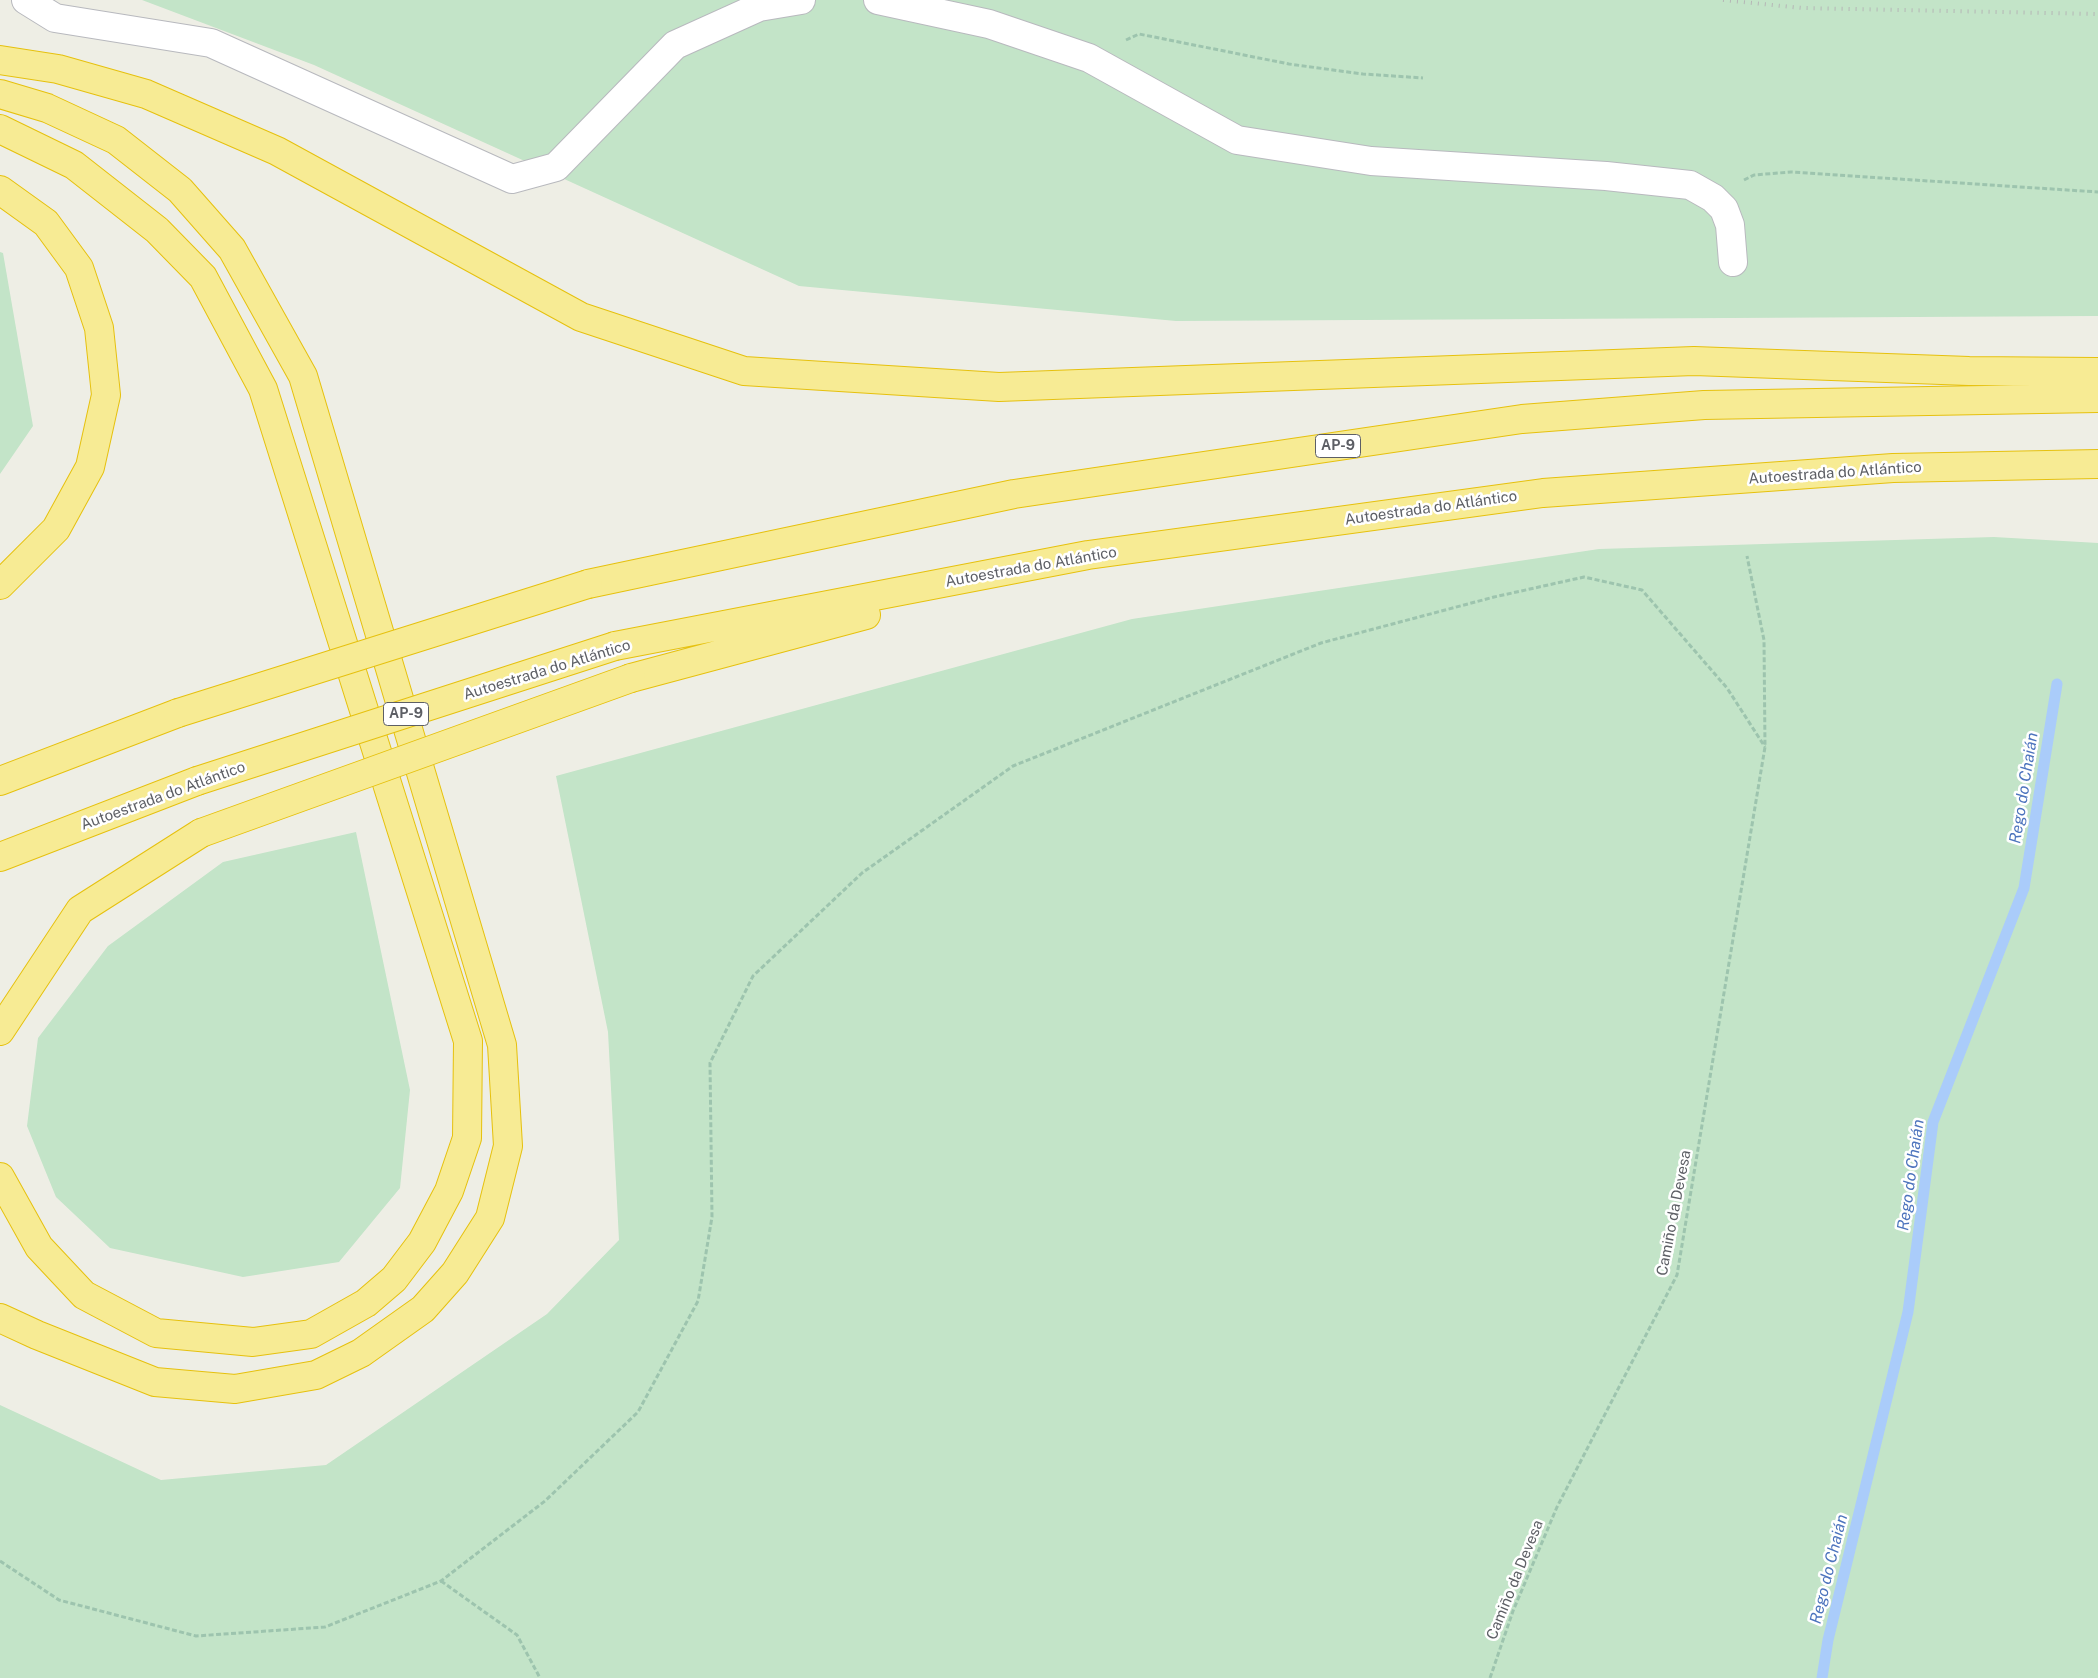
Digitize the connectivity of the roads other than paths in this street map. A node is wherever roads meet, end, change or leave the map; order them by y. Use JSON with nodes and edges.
{"nodes":[{"id":1,"x":26,"y":0,"type":"edge"},
{"id":2,"x":801,"y":0,"type":"edge"},
{"id":3,"x":878,"y":0,"type":"edge"},
{"id":4,"x":0,"y":60,"type":"edge"},
{"id":5,"x":0,"y":94,"type":"edge"},
{"id":6,"x":0,"y":128,"type":"edge"},
{"id":7,"x":0,"y":190,"type":"edge"},
{"id":8,"x":1733,"y":262,"type":"dead end"},
{"id":9,"x":2098,"y":372,"type":"edge"},
{"id":10,"x":2098,"y":398,"type":"edge"},
{"id":11,"x":2098,"y":464,"type":"edge"},
{"id":12,"x":1088,"y":555,"type":"junction"},
{"id":13,"x":0,"y":585,"type":"edge"},
{"id":14,"x":0,"y":781,"type":"edge"},
{"id":15,"x":0,"y":857,"type":"edge"},
{"id":16,"x":0,"y":1031,"type":"edge"},
{"id":17,"x":0,"y":1177,"type":"edge"},
{"id":18,"x":0,"y":1318,"type":"edge"}],
"edges":[{"from":1,"to":2,"type":"street"},
{"from":3,"to":8,"type":"street"},
{"from":4,"to":9,"type":"highway"},
{"from":5,"to":18,"type":"highway"},
{"from":6,"to":17,"type":"highway"},
{"from":7,"to":13,"type":"highway"},
{"from":10,"to":14,"type":"highway","number":"AP-9","bridge":true},
{"from":11,"to":12,"type":"highway","name":"Autoestrada do Atlántico","number":"AP-9"},
{"from":12,"to":15,"type":"highway","name":"Autoestrada do Atlántico","number":"AP-9","bridge":true},
{"from":12,"to":16,"type":"highway","bridge":true}]}
